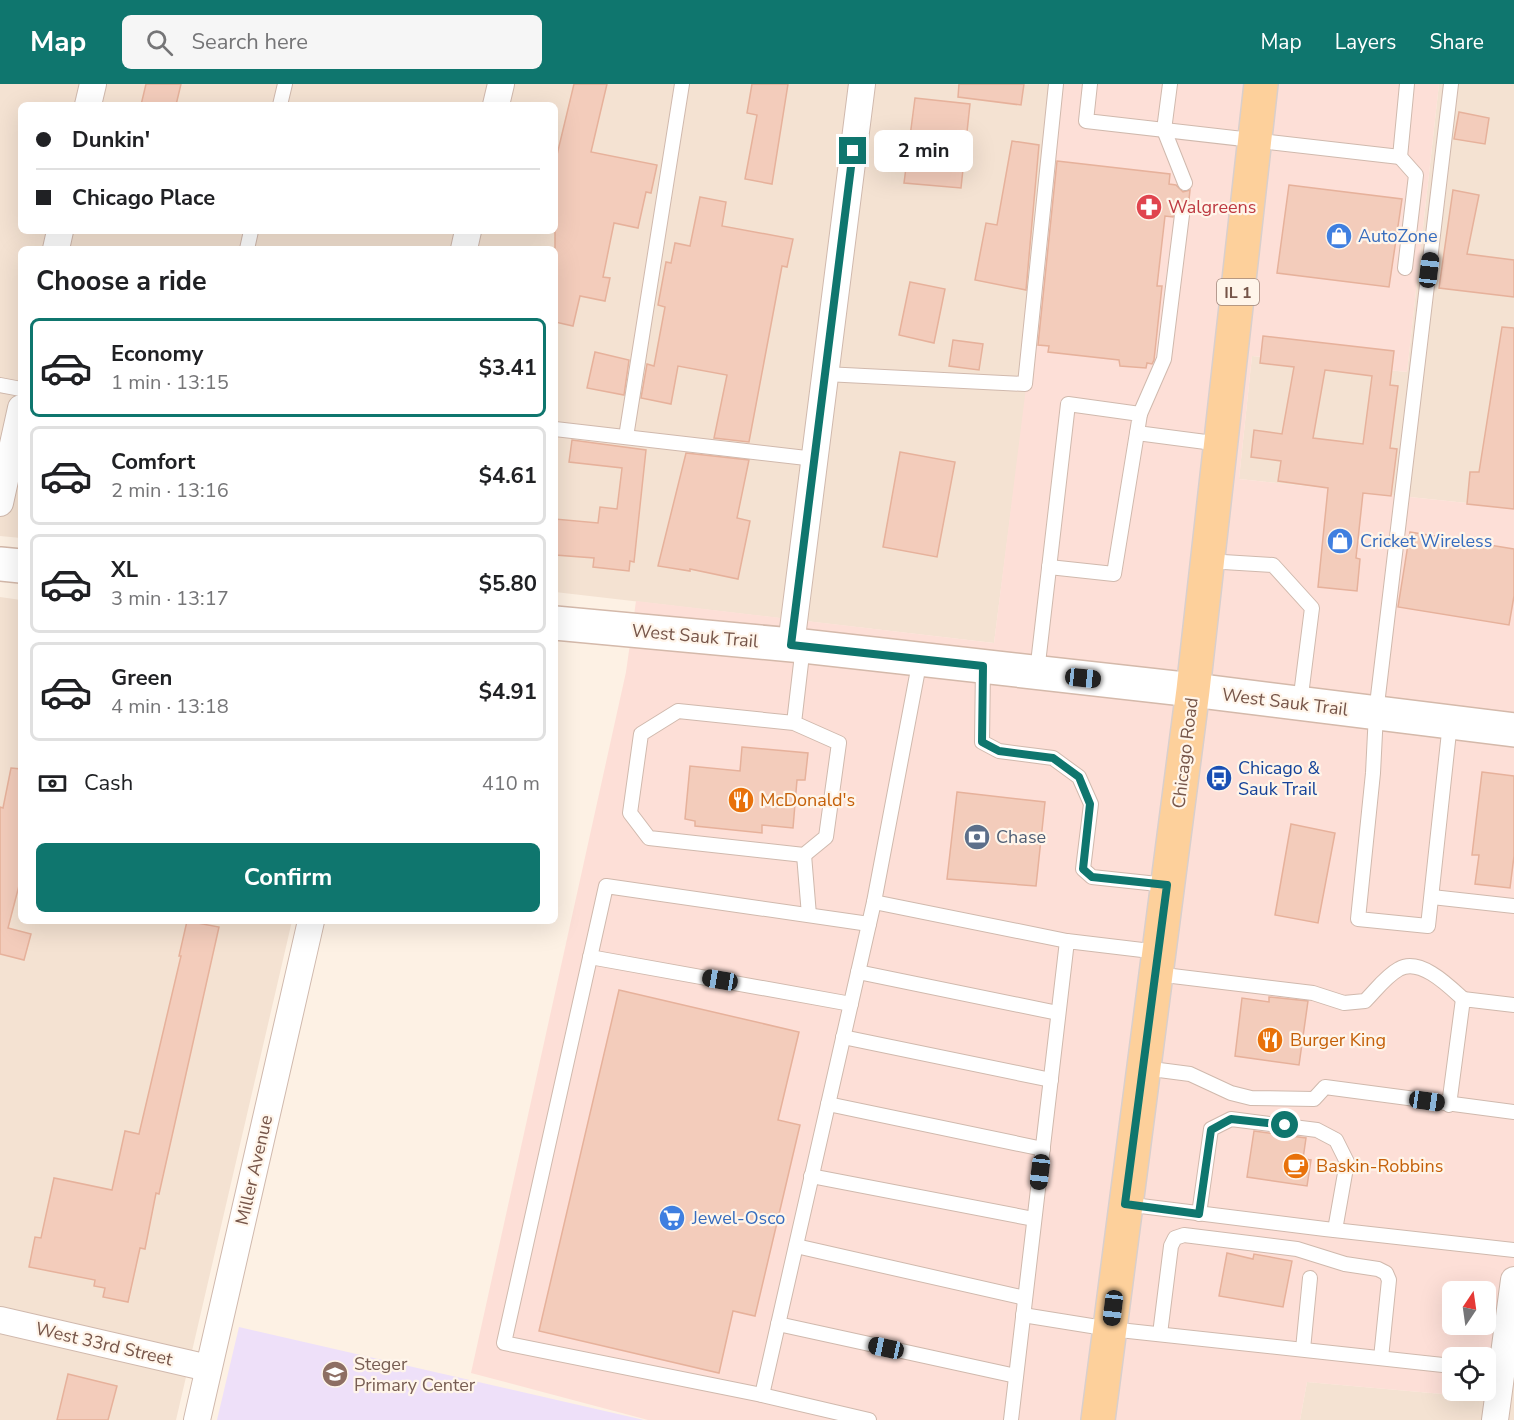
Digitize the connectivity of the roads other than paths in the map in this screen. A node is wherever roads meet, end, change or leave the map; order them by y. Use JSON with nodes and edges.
{"nodes":[{"id":1,"x":93,"y":84,"type":"edge"},
{"id":2,"x":285,"y":84,"type":"edge"},
{"id":3,"x":501,"y":84,"type":"edge"},
{"id":4,"x":682,"y":84,"type":"edge"},
{"id":5,"x":861,"y":84,"type":"edge"},
{"id":6,"x":1056,"y":84,"type":"edge"},
{"id":7,"x":1090,"y":84,"type":"edge"},
{"id":8,"x":1170,"y":84,"type":"edge"},
{"id":9,"x":1261,"y":84,"type":"edge"},
{"id":10,"x":1407,"y":84,"type":"edge"},
{"id":11,"x":1451,"y":84,"type":"edge"},
{"id":12,"x":89,"y":102,"type":"edge"},
{"id":13,"x":281,"y":102,"type":"edge"},
{"id":14,"x":497,"y":102,"type":"edge"},
{"id":15,"x":1164,"y":130,"type":"junction"},
{"id":16,"x":1255,"y":140,"type":"junction"},
{"id":17,"x":1400,"y":157,"type":"junction"},
{"id":18,"x":1185,"y":183,"type":"dead end"},
{"id":19,"x":1182,"y":215,"type":"dead end"},
{"id":20,"x":1405,"y":268,"type":"dead end"},
{"id":21,"x":825,"y":374,"type":"junction"},
{"id":22,"x":0,"y":385,"type":"edge"},
{"id":23,"x":18,"y":388,"type":"edge"},
{"id":24,"x":1140,"y":414,"type":"junction"},
{"id":25,"x":18,"y":422,"type":"edge"},
{"id":26,"x":558,"y":429,"type":"edge"},
{"id":27,"x":1137,"y":433,"type":"junction"},
{"id":28,"x":626,"y":437,"type":"junction"},
{"id":29,"x":1221,"y":444,"type":"junction"},
{"id":30,"x":814,"y":459,"type":"junction"},
{"id":31,"x":0,"y":503,"type":"edge"},
{"id":32,"x":1208,"y":561,"type":"junction"},
{"id":33,"x":0,"y":564,"type":"edge"},
{"id":34,"x":18,"y":566,"type":"edge"},
{"id":35,"x":1049,"y":567,"type":"junction"},
{"id":36,"x":558,"y":623,"type":"edge"},
{"id":37,"x":797,"y":645,"type":"junction"},
{"id":38,"x":920,"y":659,"type":"junction"},
{"id":39,"x":983,"y":666,"type":"junction"},
{"id":40,"x":1037,"y":672,"type":"junction"},
{"id":41,"x":1193,"y":690,"type":"junction"},
{"id":42,"x":1300,"y":704,"type":"junction"},
{"id":43,"x":1376,"y":713,"type":"junction"},
{"id":44,"x":794,"y":723,"type":"junction"},
{"id":45,"x":1450,"y":723,"type":"junction"},
{"id":46,"x":1514,"y":730,"type":"edge"},
{"id":47,"x":804,"y":855,"type":"junction"},
{"id":48,"x":1167,"y":885,"type":"junction"},
{"id":49,"x":1431,"y":897,"type":"junction"},
{"id":50,"x":874,"y":902,"type":"junction"},
{"id":51,"x":1514,"y":906,"type":"edge"},
{"id":52,"x":809,"y":915,"type":"junction"},
{"id":53,"x":310,"y":924,"type":"edge"},
{"id":54,"x":869,"y":924,"type":"junction"},
{"id":55,"x":1067,"y":941,"type":"junction"},
{"id":56,"x":590,"y":957,"type":"junction"},
{"id":57,"x":1157,"y":963,"type":"junction"},
{"id":58,"x":858,"y":972,"type":"junction"},
{"id":59,"x":1463,"y":999,"type":"junction"},
{"id":60,"x":850,"y":1004,"type":"junction"},
{"id":61,"x":1514,"y":1005,"type":"edge"},
{"id":62,"x":1059,"y":1013,"type":"junction"},
{"id":63,"x":843,"y":1036,"type":"junction"},
{"id":64,"x":1143,"y":1068,"type":"junction"},
{"id":65,"x":1051,"y":1080,"type":"junction"},
{"id":66,"x":828,"y":1104,"type":"junction"},
{"id":67,"x":1449,"y":1104,"type":"junction"},
{"id":68,"x":1514,"y":1112,"type":"edge"},
{"id":69,"x":1042,"y":1149,"type":"junction"},
{"id":70,"x":811,"y":1176,"type":"junction"},
{"id":71,"x":1125,"y":1204,"type":"junction"},
{"id":72,"x":1199,"y":1214,"type":"junction"},
{"id":73,"x":1034,"y":1220,"type":"junction"},
{"id":74,"x":1335,"y":1230,"type":"junction"},
{"id":75,"x":795,"y":1246,"type":"junction"},
{"id":76,"x":1514,"y":1250,"type":"edge"},
{"id":77,"x":1310,"y":1278,"type":"dead end"},
{"id":78,"x":1514,"y":1281,"type":"edge"},
{"id":79,"x":1025,"y":1298,"type":"junction"},
{"id":80,"x":1023,"y":1315,"type":"junction"},
{"id":81,"x":0,"y":1320,"type":"edge"},
{"id":82,"x":778,"y":1324,"type":"junction"},
{"id":83,"x":1110,"y":1329,"type":"junction"},
{"id":84,"x":1160,"y":1334,"type":"junction"},
{"id":85,"x":1303,"y":1349,"type":"junction"},
{"id":86,"x":1496,"y":1357,"type":"edge"},
{"id":87,"x":1381,"y":1358,"type":"junction"},
{"id":88,"x":1442,"y":1365,"type":"edge"},
{"id":89,"x":208,"y":1368,"type":"junction"},
{"id":90,"x":1016,"y":1376,"type":"junction"},
{"id":91,"x":762,"y":1395,"type":"junction"},
{"id":92,"x":1494,"y":1401,"type":"edge"},
{"id":93,"x":197,"y":1420,"type":"edge"},
{"id":94,"x":868,"y":1420,"type":"edge"},
{"id":95,"x":1011,"y":1420,"type":"edge"},
{"id":96,"x":1098,"y":1420,"type":"edge"},
{"id":97,"x":1495,"y":1420,"type":"edge"}],
"edges":[{"from":1,"to":12,"type":"street"},
{"from":2,"to":13,"type":"lane"},
{"from":3,"to":14,"type":"street"},
{"from":4,"to":28,"type":"lane"},
{"from":5,"to":21,"type":"street"},
{"from":6,"to":21,"type":"lane"},
{"from":7,"to":15,"type":"lane"},
{"from":8,"to":15,"type":"lane"},
{"from":9,"to":16,"type":"main road","name":"Chicago Road","number":"IL 1"},
{"from":10,"to":17,"type":"lane"},
{"from":11,"to":43,"type":"lane"},
{"from":15,"to":16,"type":"lane"},
{"from":15,"to":18,"type":"lane"},
{"from":16,"to":17,"type":"lane"},
{"from":16,"to":29,"type":"main road","name":"Chicago Road","number":"IL 1"},
{"from":17,"to":20,"type":"lane"},
{"from":19,"to":24,"type":"lane"},
{"from":21,"to":30,"type":"street"},
{"from":22,"to":23,"type":"lane"},
{"from":24,"to":27,"type":"lane"},
{"from":24,"to":35,"type":"lane"},
{"from":25,"to":31,"type":"street"},
{"from":26,"to":28,"type":"lane"},
{"from":27,"to":29,"type":"lane"},
{"from":27,"to":35,"type":"lane"},
{"from":28,"to":30,"type":"lane"},
{"from":29,"to":32,"type":"main road","name":"Chicago Road","number":"IL 1"},
{"from":30,"to":37,"type":"street"},
{"from":32,"to":41,"type":"main road","name":"Chicago Road","number":"IL 1"},
{"from":32,"to":42,"type":"lane"},
{"from":33,"to":34,"type":"main road"},
{"from":35,"to":40,"type":"lane"},
{"from":36,"to":37,"type":"main road","name":"West Sauk Trail"},
{"from":37,"to":38,"type":"main road","name":"West Sauk Trail"},
{"from":37,"to":44,"type":"lane"},
{"from":38,"to":39,"type":"main road","name":"West Sauk Trail"},
{"from":38,"to":50,"type":"lane"},
{"from":39,"to":40,"type":"main road","name":"West Sauk Trail"},
{"from":39,"to":48,"type":"lane"},
{"from":40,"to":41,"type":"main road","name":"West Sauk Trail"},
{"from":41,"to":42,"type":"main road","name":"West Sauk Trail"},
{"from":41,"to":48,"type":"main road","name":"Chicago Road","number":"IL 1"},
{"from":42,"to":43,"type":"main road","name":"West Sauk Trail"},
{"from":43,"to":45,"type":"main road","name":"West Sauk Trail"},
{"from":43,"to":49,"type":"lane"},
{"from":44,"to":47,"type":"lane"},
{"from":44,"to":47,"type":"lane"},
{"from":45,"to":46,"type":"main road","name":"West Sauk Trail"},
{"from":45,"to":49,"type":"lane"},
{"from":47,"to":52,"type":"lane"},
{"from":48,"to":57,"type":"main road","name":"Chicago Road","number":"IL 1"},
{"from":49,"to":51,"type":"lane"},
{"from":50,"to":54,"type":"lane"},
{"from":50,"to":55,"type":"lane"},
{"from":52,"to":54,"type":"lane"},
{"from":52,"to":56,"type":"lane"},
{"from":53,"to":89,"type":"street","name":"Miller Avenue"},
{"from":54,"to":58,"type":"lane"},
{"from":55,"to":57,"type":"lane"},
{"from":55,"to":62,"type":"lane"},
{"from":56,"to":60,"type":"lane"},
{"from":56,"to":91,"type":"lane"},
{"from":57,"to":59,"type":"lane"},
{"from":57,"to":64,"type":"main road","name":"Chicago Road","number":"IL 1"},
{"from":58,"to":60,"type":"lane"},
{"from":58,"to":62,"type":"lane"},
{"from":59,"to":61,"type":"lane"},
{"from":59,"to":67,"type":"lane"},
{"from":60,"to":63,"type":"lane"},
{"from":62,"to":65,"type":"lane"},
{"from":63,"to":65,"type":"lane"},
{"from":63,"to":66,"type":"lane"},
{"from":64,"to":67,"type":"lane"},
{"from":64,"to":71,"type":"main road","name":"Chicago Road","number":"IL 1"},
{"from":65,"to":69,"type":"lane"},
{"from":66,"to":69,"type":"lane"},
{"from":66,"to":70,"type":"lane"},
{"from":67,"to":68,"type":"lane"},
{"from":69,"to":73,"type":"lane"},
{"from":70,"to":73,"type":"lane"},
{"from":70,"to":75,"type":"lane"},
{"from":71,"to":72,"type":"lane"},
{"from":71,"to":83,"type":"main road","name":"Chicago Road","number":"IL 1"},
{"from":72,"to":74,"type":"lane"},
{"from":72,"to":74,"type":"lane"},
{"from":73,"to":79,"type":"lane"},
{"from":74,"to":76,"type":"lane"},
{"from":75,"to":79,"type":"lane"},
{"from":75,"to":82,"type":"lane"},
{"from":77,"to":85,"type":"lane"},
{"from":78,"to":86,"type":"street"},
{"from":79,"to":80,"type":"lane"},
{"from":80,"to":83,"type":"lane"},
{"from":80,"to":90,"type":"lane"},
{"from":81,"to":89,"type":"street","name":"West 33rd Street"},
{"from":82,"to":90,"type":"lane"},
{"from":82,"to":91,"type":"lane"},
{"from":83,"to":84,"type":"lane"},
{"from":83,"to":96,"type":"main road","name":"Chicago Road","number":"IL 1"},
{"from":84,"to":85,"type":"lane"},
{"from":84,"to":87,"type":"lane"},
{"from":85,"to":87,"type":"lane"},
{"from":87,"to":88,"type":"lane"},
{"from":89,"to":93,"type":"street","name":"Miller Avenue"},
{"from":90,"to":95,"type":"lane"},
{"from":91,"to":94,"type":"lane"},
{"from":92,"to":97,"type":"street"}]}
